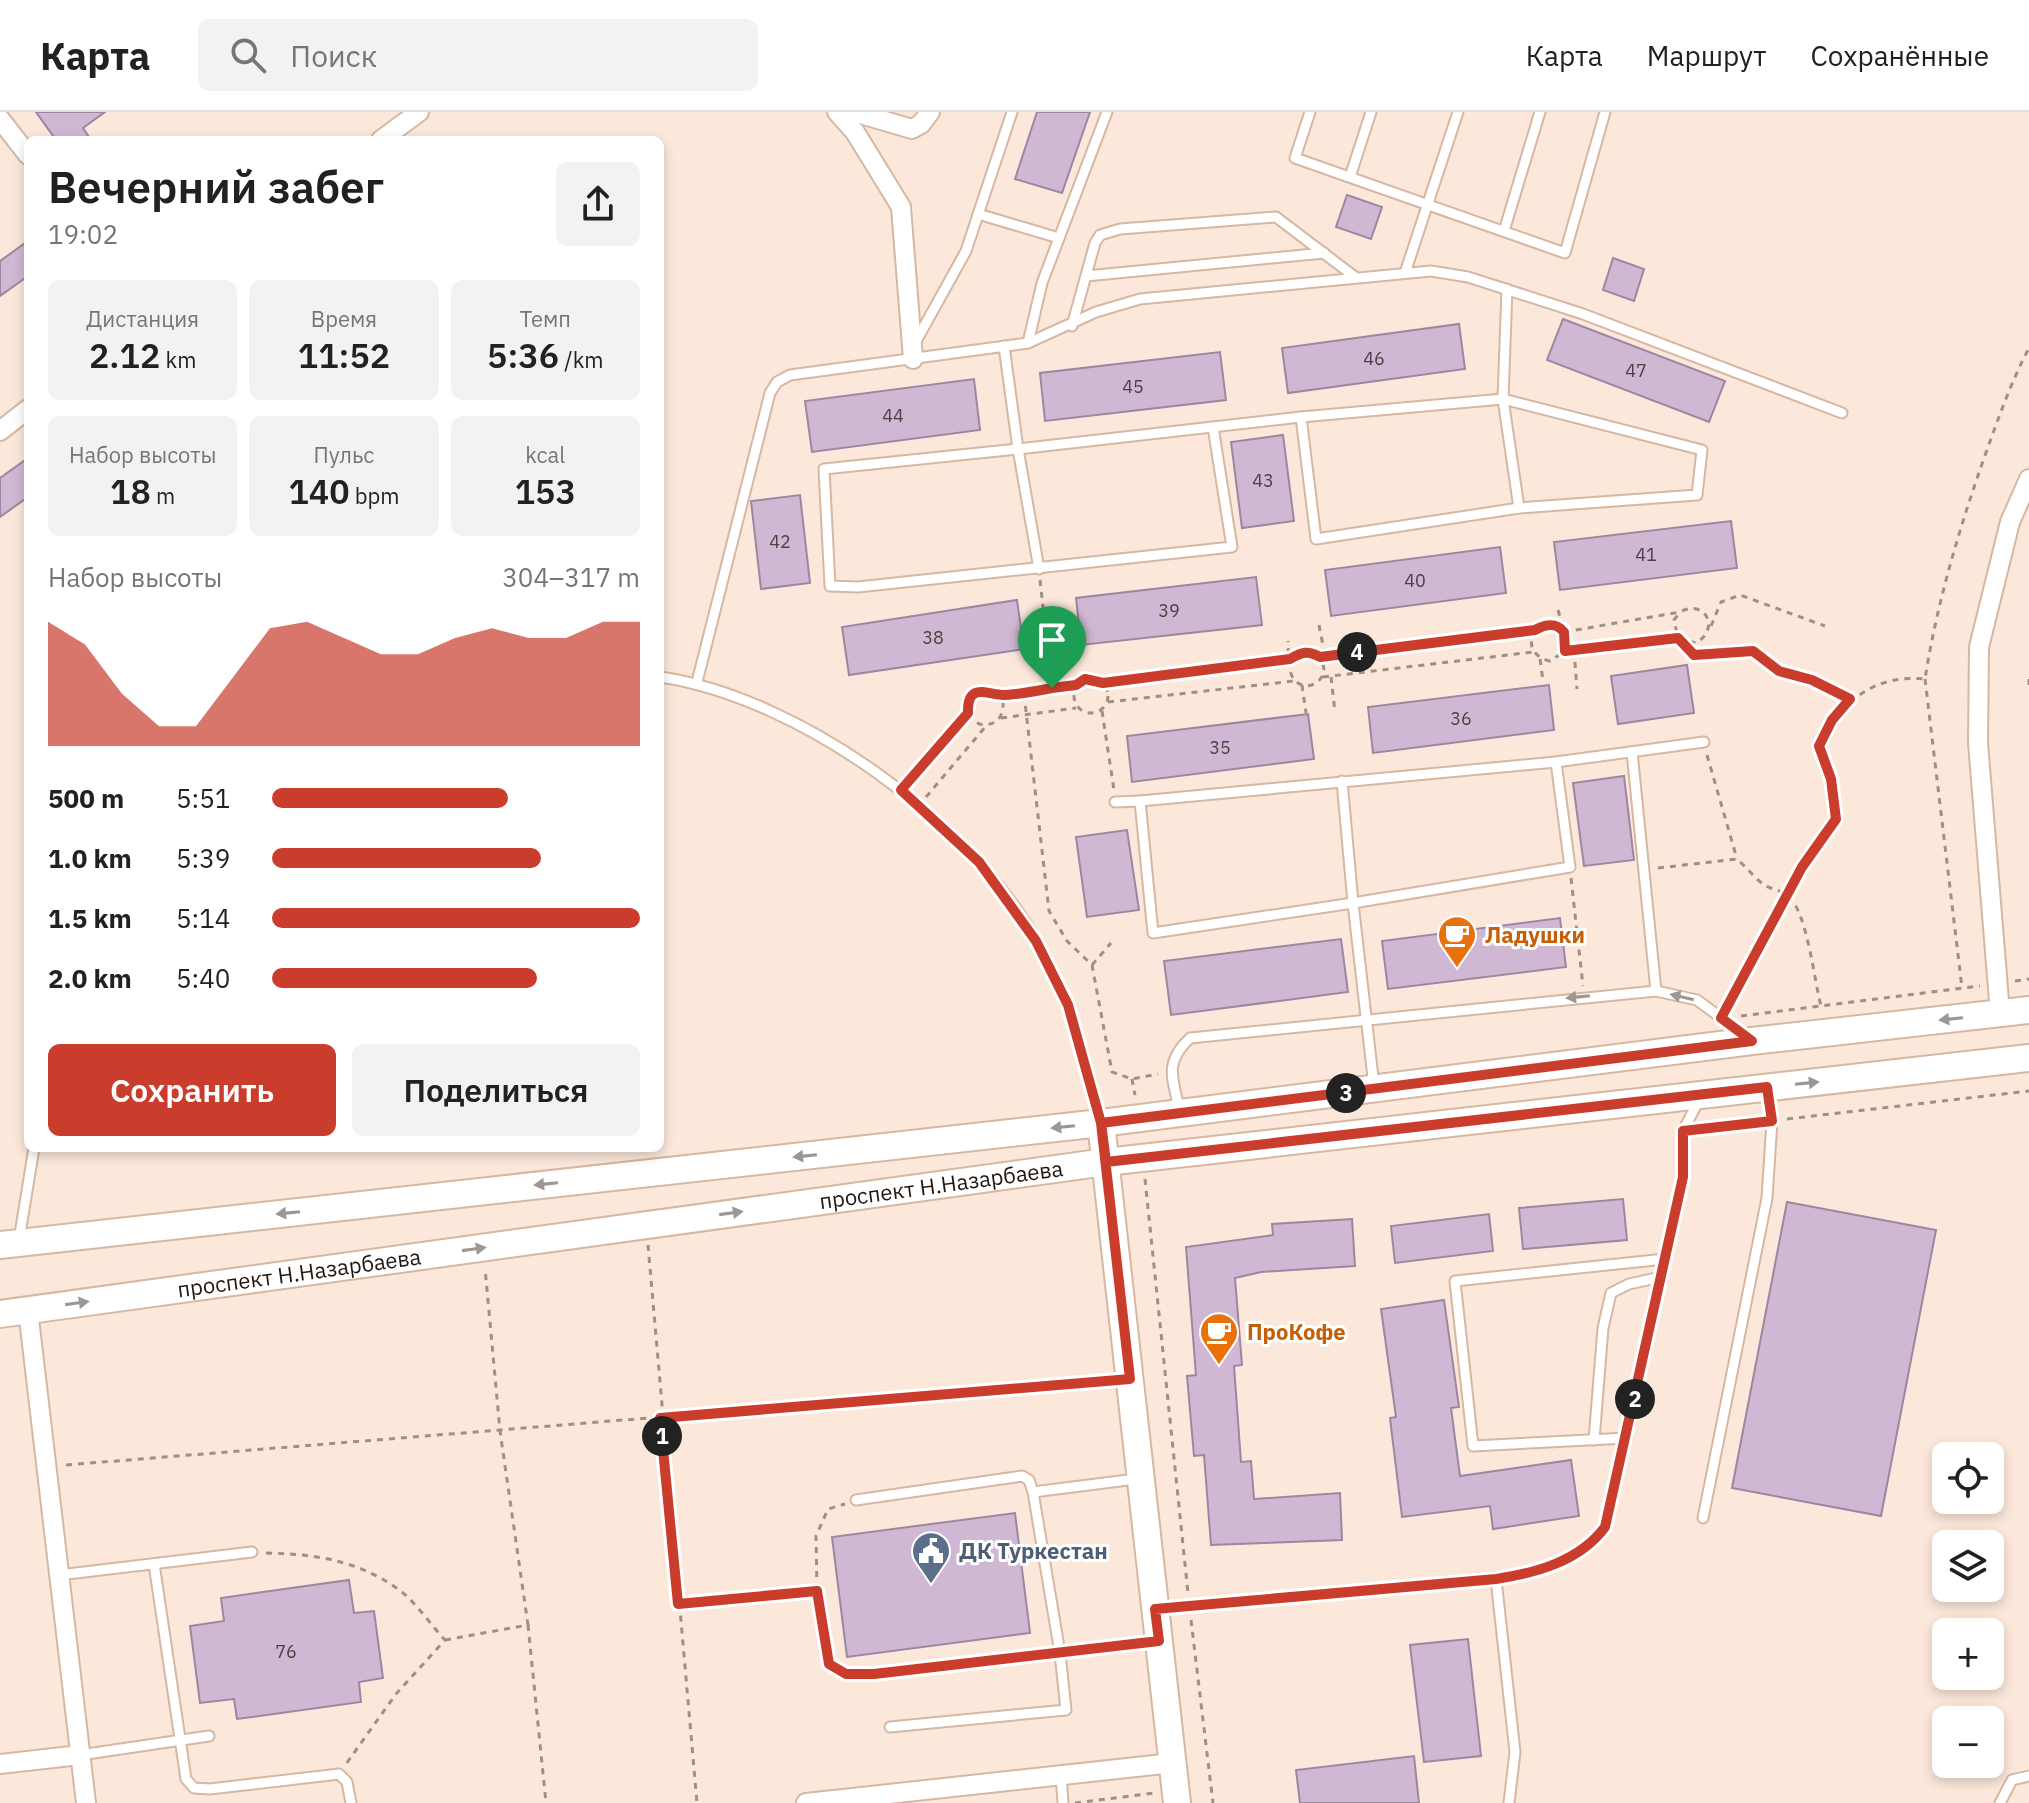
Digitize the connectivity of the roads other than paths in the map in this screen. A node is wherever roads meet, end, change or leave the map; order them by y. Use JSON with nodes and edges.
{"nodes":[{"id":1,"x":419,"y":112,"type":"edge"},
{"id":2,"x":837,"y":112,"type":"edge"},
{"id":3,"x":854,"y":112,"type":"edge"},
{"id":4,"x":930,"y":112,"type":"edge"},
{"id":5,"x":1012,"y":112,"type":"edge"},
{"id":6,"x":1107,"y":112,"type":"edge"},
{"id":7,"x":1310,"y":112,"type":"edge"},
{"id":8,"x":1371,"y":112,"type":"edge"},
{"id":9,"x":1458,"y":112,"type":"edge"},
{"id":10,"x":1540,"y":112,"type":"edge"},
{"id":11,"x":1605,"y":112,"type":"edge"},
{"id":12,"x":0,"y":119,"type":"edge"},
{"id":13,"x":386,"y":136,"type":"edge"},
{"id":14,"x":24,"y":150,"type":"edge"},
{"id":15,"x":1350,"y":177,"type":"junction"},
{"id":16,"x":1428,"y":203,"type":"junction"},
{"id":17,"x":978,"y":214,"type":"junction"},
{"id":18,"x":1504,"y":231,"type":"junction"},
{"id":19,"x":1059,"y":238,"type":"junction"},
{"id":20,"x":1324,"y":253,"type":"junction"},
{"id":21,"x":1405,"y":273,"type":"junction"},
{"id":22,"x":1086,"y":276,"type":"junction"},
{"id":23,"x":1355,"y":277,"type":"junction"},
{"id":24,"x":1507,"y":289,"type":"junction"},
{"id":25,"x":1072,"y":326,"type":"junction"},
{"id":26,"x":1028,"y":343,"type":"junction"},
{"id":27,"x":1004,"y":346,"type":"junction"},
{"id":28,"x":913,"y":352,"type":"junction"},
{"id":29,"x":1503,"y":399,"type":"junction"},
{"id":30,"x":24,"y":412,"type":"edge"},
{"id":31,"x":1842,"y":413,"type":"dead end"},
{"id":32,"x":1301,"y":417,"type":"junction"},
{"id":33,"x":1213,"y":427,"type":"junction"},
{"id":34,"x":0,"y":431,"type":"edge"},
{"id":35,"x":1018,"y":449,"type":"junction"},
{"id":36,"x":2029,"y":479,"type":"edge"},
{"id":37,"x":1519,"y":508,"type":"junction"},
{"id":38,"x":1039,"y":569,"type":"junction"},
{"id":39,"x":664,"y":678,"type":"edge"},
{"id":40,"x":697,"y":682,"type":"junction"},
{"id":41,"x":1704,"y":742,"type":"road end"},
{"id":42,"x":1632,"y":752,"type":"junction"},
{"id":43,"x":1556,"y":762,"type":"junction"},
{"id":44,"x":1342,"y":781,"type":"junction"},
{"id":45,"x":1140,"y":801,"type":"junction"},
{"id":46,"x":1115,"y":802,"type":"road end"},
{"id":47,"x":1353,"y":903,"type":"junction"},
{"id":48,"x":1656,"y":991,"type":"junction"},
{"id":49,"x":2029,"y":1010,"type":"edge"},
{"id":50,"x":2000,"y":1013,"type":"junction"},
{"id":51,"x":1366,"y":1020,"type":"junction"},
{"id":52,"x":1752,"y":1041,"type":"junction"},
{"id":53,"x":2029,"y":1058,"type":"edge"},
{"id":54,"x":1767,"y":1087,"type":"junction"},
{"id":55,"x":1374,"y":1090,"type":"junction"},
{"id":56,"x":1702,"y":1095,"type":"junction"},
{"id":57,"x":1180,"y":1114,"type":"junction"},
{"id":58,"x":1101,"y":1123,"type":"junction"},
{"id":59,"x":33,"y":1152,"type":"edge"},
{"id":60,"x":1106,"y":1162,"type":"junction"},
{"id":61,"x":9,"y":1244,"type":"edge"},
{"id":62,"x":1665,"y":1259,"type":"junction"},
{"id":63,"x":1661,"y":1277,"type":"junction"},
{"id":64,"x":28,"y":1310,"type":"junction"},
{"id":65,"x":0,"y":1314,"type":"edge"},
{"id":66,"x":1627,"y":1438,"type":"junction"},
{"id":67,"x":1594,"y":1440,"type":"junction"},
{"id":68,"x":1142,"y":1479,"type":"junction"},
{"id":69,"x":1033,"y":1492,"type":"junction"},
{"id":70,"x":856,"y":1500,"type":"road end"},
{"id":71,"x":1703,"y":1518,"type":"dead end"},
{"id":72,"x":252,"y":1552,"type":"road end"},
{"id":73,"x":154,"y":1564,"type":"junction"},
{"id":74,"x":59,"y":1575,"type":"junction"},
{"id":75,"x":1496,"y":1579,"type":"junction"},
{"id":76,"x":1155,"y":1609,"type":"junction"},
{"id":77,"x":1159,"y":1641,"type":"junction"},
{"id":78,"x":1060,"y":1653,"type":"junction"},
{"id":79,"x":874,"y":1674,"type":"road end"},
{"id":80,"x":890,"y":1727,"type":"dead end"},
{"id":81,"x":209,"y":1736,"type":"dead end"},
{"id":82,"x":178,"y":1741,"type":"junction"},
{"id":83,"x":80,"y":1755,"type":"junction"},
{"id":84,"x":1173,"y":1763,"type":"junction"},
{"id":85,"x":0,"y":1764,"type":"edge"},
{"id":86,"x":1061,"y":1775,"type":"junction"},
{"id":87,"x":2029,"y":1776,"type":"edge"},
{"id":88,"x":1177,"y":1797,"type":"edge"},
{"id":89,"x":882,"y":1799,"type":"edge"},
{"id":90,"x":86,"y":1803,"type":"edge"},
{"id":91,"x":351,"y":1803,"type":"edge"},
{"id":92,"x":806,"y":1803,"type":"edge"},
{"id":93,"x":1063,"y":1803,"type":"edge"},
{"id":94,"x":1509,"y":1803,"type":"edge"},
{"id":95,"x":2000,"y":1803,"type":"edge"}],
"edges":[{"from":1,"to":13,"type":"street"},
{"from":2,"to":28,"type":"street"},
{"from":3,"to":4,"type":"street"},
{"from":5,"to":17,"type":"lane"},
{"from":6,"to":19,"type":"lane"},
{"from":7,"to":15,"type":"lane"},
{"from":8,"to":15,"type":"lane"},
{"from":9,"to":16,"type":"lane"},
{"from":10,"to":18,"type":"lane"},
{"from":11,"to":18,"type":"lane"},
{"from":12,"to":14,"type":"street"},
{"from":15,"to":16,"type":"lane"},
{"from":16,"to":18,"type":"lane"},
{"from":16,"to":21,"type":"lane"},
{"from":17,"to":19,"type":"lane"},
{"from":17,"to":28,"type":"lane"},
{"from":19,"to":26,"type":"lane"},
{"from":20,"to":22,"type":"lane"},
{"from":20,"to":22,"type":"lane"},
{"from":20,"to":23,"type":"lane"},
{"from":21,"to":23,"type":"lane"},
{"from":21,"to":24,"type":"lane"},
{"from":22,"to":25,"type":"lane"},
{"from":23,"to":25,"type":"lane"},
{"from":24,"to":29,"type":"lane"},
{"from":24,"to":31,"type":"lane"},
{"from":25,"to":26,"type":"lane"},
{"from":26,"to":27,"type":"lane"},
{"from":27,"to":28,"type":"lane"},
{"from":27,"to":35,"type":"lane"},
{"from":28,"to":40,"type":"lane"},
{"from":29,"to":32,"type":"lane"},
{"from":29,"to":37,"type":"lane"},
{"from":29,"to":37,"type":"lane"},
{"from":30,"to":34,"type":"street"},
{"from":32,"to":33,"type":"lane"},
{"from":32,"to":37,"type":"lane"},
{"from":33,"to":35,"type":"lane"},
{"from":33,"to":38,"type":"lane"},
{"from":35,"to":38,"type":"lane"},
{"from":35,"to":38,"type":"lane"},
{"from":36,"to":50,"type":"street"},
{"from":39,"to":40,"type":"lane"},
{"from":40,"to":58,"type":"lane"},
{"from":41,"to":42,"type":"lane"},
{"from":42,"to":43,"type":"lane"},
{"from":42,"to":48,"type":"lane"},
{"from":43,"to":44,"type":"lane"},
{"from":43,"to":47,"type":"lane"},
{"from":44,"to":45,"type":"lane"},
{"from":44,"to":47,"type":"lane"},
{"from":45,"to":46,"type":"lane"},
{"from":45,"to":47,"type":"lane"},
{"from":47,"to":51,"type":"lane"},
{"from":48,"to":51,"type":"lane","one_way":true},
{"from":52,"to":48,"type":"lane","one_way":true},
{"from":49,"to":50,"type":"main road","name":"проспект Н.Назарбаева"},
{"from":50,"to":52,"type":"main road","name":"проспект Н.Назарбаева","one_way":true},
{"from":51,"to":55,"type":"lane"},
{"from":51,"to":57,"type":"lane"},
{"from":52,"to":55,"type":"main road","name":"проспект Н.Назарбаева"},
{"from":54,"to":53,"type":"main road","name":"проспект Н.Назарбаева","one_way":true},
{"from":54,"to":56,"type":"main road","name":"проспект Н.Назарбаева"},
{"from":54,"to":71,"type":"lane"},
{"from":55,"to":57,"type":"main road","name":"проспект Н.Назарбаева"},
{"from":56,"to":60,"type":"main road","name":"проспект Н.Назарбаева"},
{"from":56,"to":62,"type":"lane"},
{"from":57,"to":58,"type":"main road","name":"проспект Н.Назарбаева"},
{"from":58,"to":60,"type":"main road"},
{"from":58,"to":61,"type":"main road","name":"проспект Н.Назарбаева","one_way":true},
{"from":59,"to":61,"type":"lane"},
{"from":64,"to":60,"type":"main road","name":"проспект Н.Назарбаева","one_way":true},
{"from":60,"to":68,"type":"main road"},
{"from":62,"to":63,"type":"lane"},
{"from":62,"to":67,"type":"lane"},
{"from":63,"to":66,"type":"lane"},
{"from":63,"to":67,"type":"lane"},
{"from":64,"to":65,"type":"main road","name":"проспект Н.Назарбаева"},
{"from":64,"to":74,"type":"street"},
{"from":66,"to":67,"type":"lane"},
{"from":66,"to":75,"type":"lane"},
{"from":68,"to":69,"type":"lane"},
{"from":68,"to":76,"type":"main road"},
{"from":69,"to":70,"type":"lane"},
{"from":69,"to":78,"type":"lane"},
{"from":72,"to":73,"type":"lane"},
{"from":73,"to":74,"type":"lane"},
{"from":73,"to":82,"type":"lane"},
{"from":74,"to":83,"type":"street"},
{"from":75,"to":76,"type":"lane"},
{"from":75,"to":94,"type":"lane"},
{"from":76,"to":77,"type":"main road"},
{"from":77,"to":78,"type":"lane"},
{"from":77,"to":84,"type":"main road"},
{"from":78,"to":79,"type":"lane"},
{"from":78,"to":80,"type":"lane"},
{"from":81,"to":82,"type":"lane"},
{"from":82,"to":83,"type":"lane"},
{"from":82,"to":91,"type":"lane"},
{"from":83,"to":85,"type":"street"},
{"from":83,"to":90,"type":"street"},
{"from":84,"to":86,"type":"street"},
{"from":84,"to":88,"type":"main road"},
{"from":86,"to":89,"type":"street"},
{"from":86,"to":93,"type":"lane"},
{"from":87,"to":95,"type":"lane"},
{"from":89,"to":92,"type":"street"}]}
